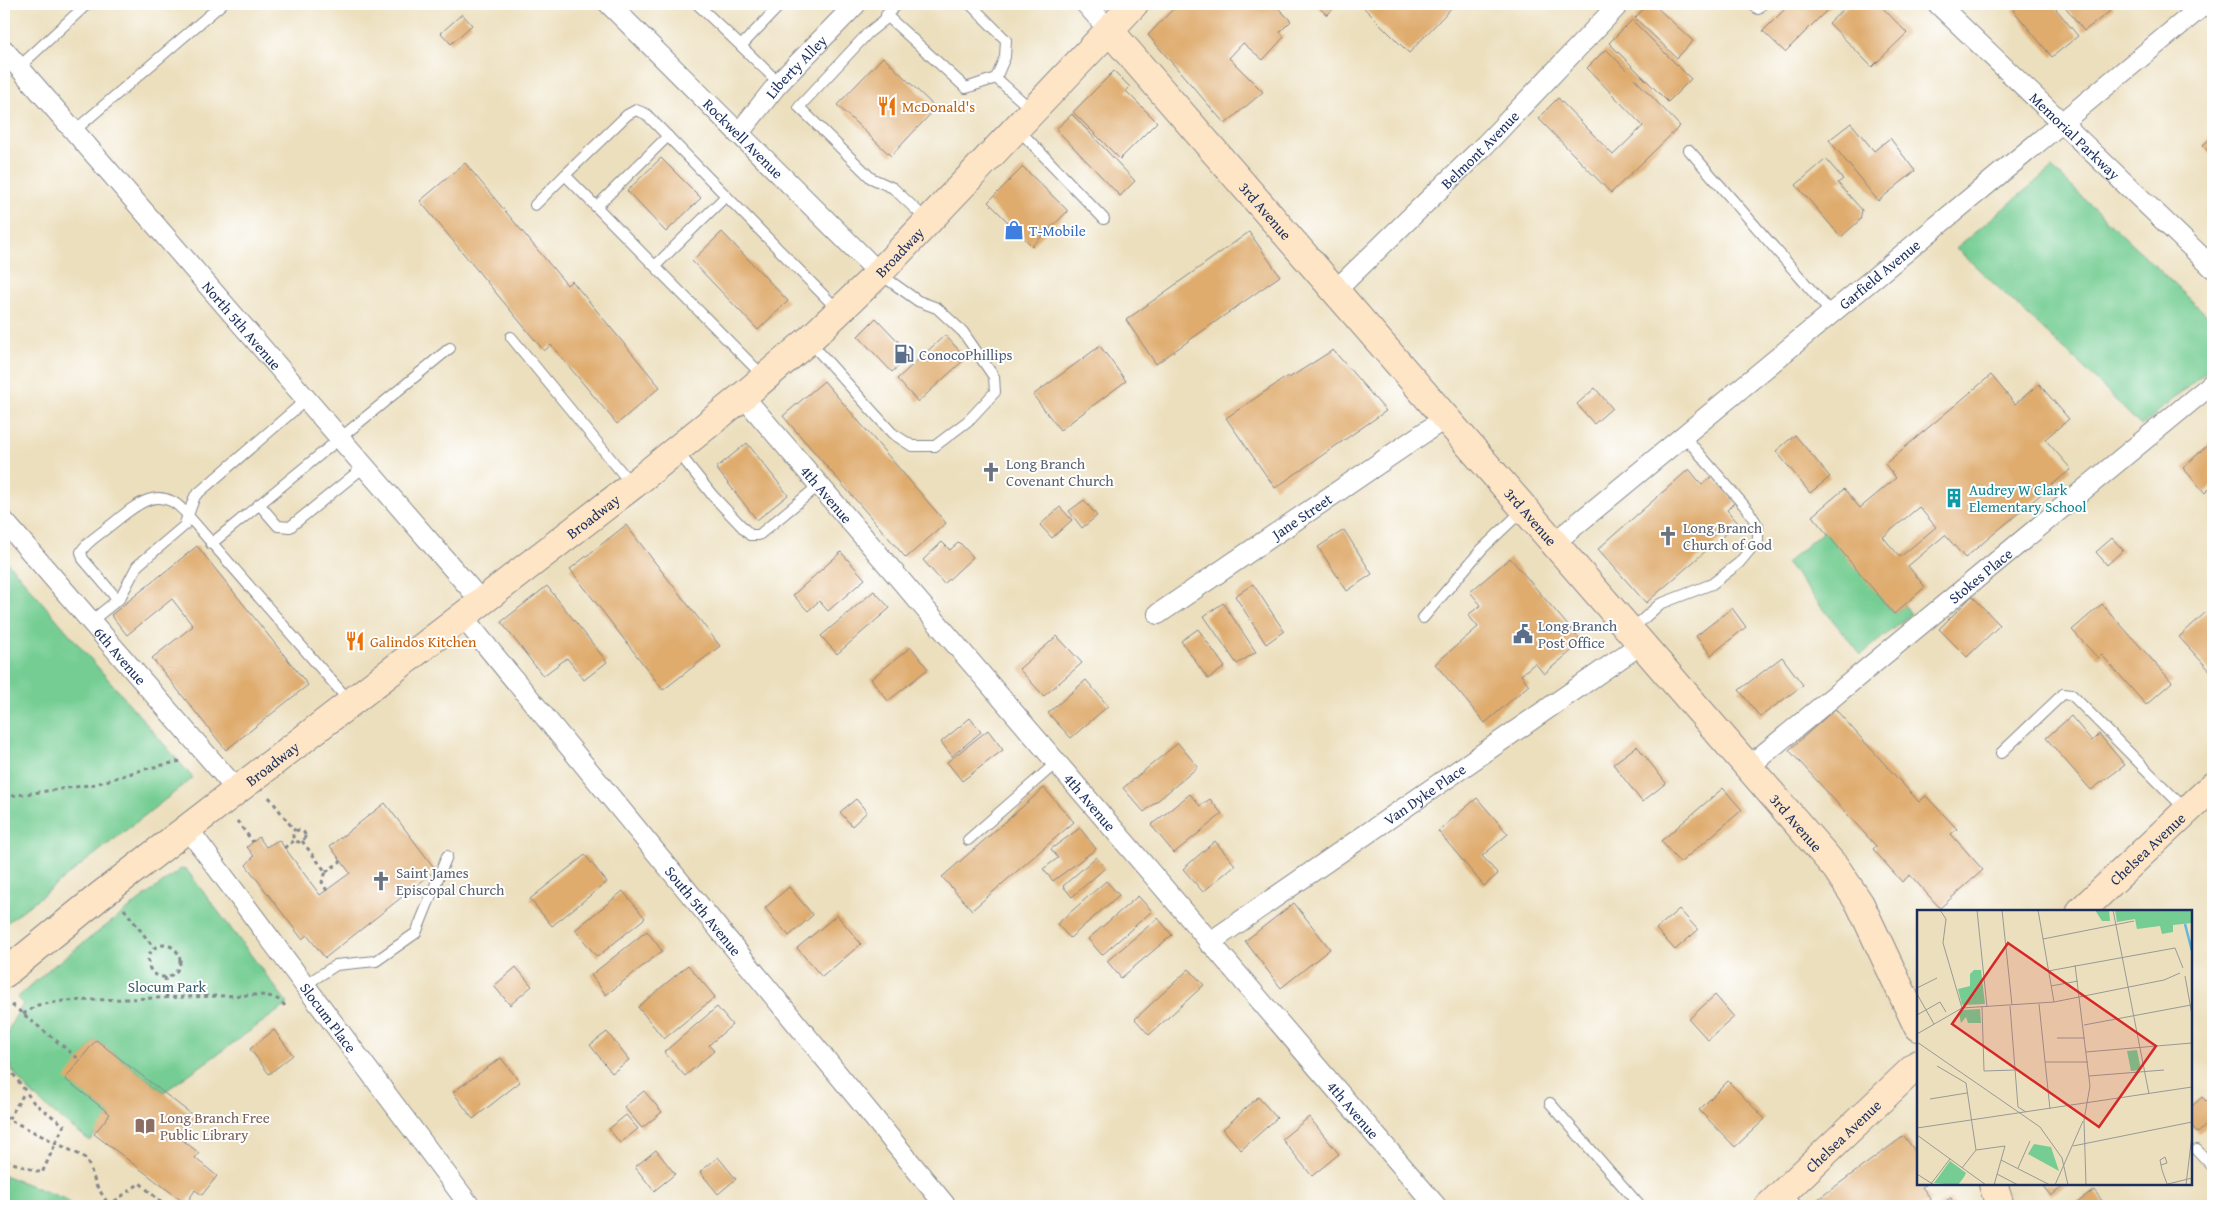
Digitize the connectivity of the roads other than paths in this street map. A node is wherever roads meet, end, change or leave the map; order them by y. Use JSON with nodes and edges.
{"nodes":[{"id":1,"x":87,"y":4,"type":"edge"},
{"id":2,"x":222,"y":4,"type":"edge"},
{"id":3,"x":609,"y":4,"type":"edge"},
{"id":4,"x":697,"y":4,"type":"edge"},
{"id":5,"x":781,"y":4,"type":"edge"},
{"id":6,"x":856,"y":4,"type":"edge"},
{"id":7,"x":898,"y":4,"type":"edge"},
{"id":8,"x":970,"y":4,"type":"edge"},
{"id":9,"x":1086,"y":4,"type":"edge"},
{"id":10,"x":1134,"y":4,"type":"edge"},
{"id":11,"x":1619,"y":4,"type":"edge"},
{"id":12,"x":1752,"y":4,"type":"edge"},
{"id":13,"x":1762,"y":4,"type":"edge"},
{"id":14,"x":1938,"y":4,"type":"edge"},
{"id":15,"x":2205,"y":4,"type":"edge"},
{"id":16,"x":888,"y":17,"type":"junction"},
{"id":17,"x":1109,"y":30,"type":"junction"},
{"id":18,"x":741,"y":46,"type":"junction"},
{"id":19,"x":4,"y":50,"type":"edge"},
{"id":20,"x":19,"y":68,"type":"junction"},
{"id":21,"x":996,"y":78,"type":"junction"},
{"id":22,"x":779,"y":83,"type":"junction"},
{"id":23,"x":1026,"y":120,"type":"junction"},
{"id":24,"x":2063,"y":124,"type":"junction"},
{"id":25,"x":74,"y":131,"type":"junction"},
{"id":26,"x":738,"y":134,"type":"junction"},
{"id":27,"x":668,"y":136,"type":"junction"},
{"id":28,"x":1689,"y":150,"type":"dead end"},
{"id":29,"x":565,"y":175,"type":"junction"},
{"id":30,"x":726,"y":196,"type":"junction"},
{"id":31,"x":535,"y":205,"type":"dead end"},
{"id":32,"x":596,"y":207,"type":"junction"},
{"id":33,"x":1104,"y":219,"type":"dead end"},
{"id":34,"x":929,"y":221,"type":"junction"},
{"id":35,"x":654,"y":266,"type":"junction"},
{"id":36,"x":2213,"y":268,"type":"edge"},
{"id":37,"x":879,"y":273,"type":"junction"},
{"id":38,"x":1336,"y":290,"type":"junction"},
{"id":39,"x":840,"y":311,"type":"junction"},
{"id":40,"x":1832,"y":314,"type":"junction"},
{"id":41,"x":511,"y":337,"type":"dead end"},
{"id":42,"x":808,"y":340,"type":"junction"},
{"id":43,"x":450,"y":348,"type":"dead end"},
{"id":44,"x":764,"y":378,"type":"junction"},
{"id":45,"x":2213,"y":383,"type":"edge"},
{"id":46,"x":743,"y":396,"type":"junction"},
{"id":47,"x":307,"y":399,"type":"junction"},
{"id":48,"x":1444,"y":419,"type":"junction"},
{"id":49,"x":1684,"y":436,"type":"junction"},
{"id":50,"x":341,"y":439,"type":"junction"},
{"id":51,"x":677,"y":451,"type":"junction"},
{"id":52,"x":365,"y":466,"type":"junction"},
{"id":53,"x":633,"y":485,"type":"junction"},
{"id":54,"x":818,"y":486,"type":"junction"},
{"id":55,"x":259,"y":504,"type":"junction"},
{"id":56,"x":1524,"y":509,"type":"junction"},
{"id":57,"x":189,"y":517,"type":"junction"},
{"id":58,"x":4,"y":521,"type":"edge"},
{"id":59,"x":1554,"y":543,"type":"junction"},
{"id":60,"x":212,"y":544,"type":"junction"},
{"id":61,"x":118,"y":600,"type":"junction"},
{"id":62,"x":472,"y":608,"type":"junction"},
{"id":63,"x":1158,"y":614,"type":"dead end"},
{"id":64,"x":1423,"y":618,"type":"dead end"},
{"id":65,"x":90,"y":622,"type":"junction"},
{"id":66,"x":1636,"y":637,"type":"junction"},
{"id":67,"x":350,"y":702,"type":"junction"},
{"id":68,"x":2001,"y":753,"type":"dead end"},
{"id":69,"x":1056,"y":763,"type":"junction"},
{"id":70,"x":1748,"y":767,"type":"junction"},
{"id":71,"x":2213,"y":786,"type":"edge"},
{"id":72,"x":237,"y":790,"type":"junction"},
{"id":73,"x":2187,"y":811,"type":"junction"},
{"id":74,"x":188,"y":829,"type":"junction"},
{"id":75,"x":968,"y":840,"type":"dead end"},
{"id":76,"x":448,"y":856,"type":"dead end"},
{"id":77,"x":2082,"y":910,"type":"edge"},
{"id":78,"x":1209,"y":943,"type":"junction"},
{"id":79,"x":4,"y":974,"type":"edge"},
{"id":80,"x":305,"y":985,"type":"junction"},
{"id":81,"x":1917,"y":1025,"type":"edge"},
{"id":82,"x":1917,"y":1065,"type":"edge"},
{"id":83,"x":1550,"y":1103,"type":"dead end"},
{"id":84,"x":2197,"y":1150,"type":"dead end"},
{"id":85,"x":2213,"y":1167,"type":"edge"},
{"id":86,"x":1993,"y":1185,"type":"edge"},
{"id":87,"x":1783,"y":1201,"type":"edge"},
{"id":88,"x":470,"y":1206,"type":"edge"},
{"id":89,"x":946,"y":1206,"type":"edge"},
{"id":90,"x":1436,"y":1206,"type":"edge"},
{"id":91,"x":1640,"y":1206,"type":"edge"},
{"id":92,"x":2000,"y":1206,"type":"edge"}],
"edges":[{"from":1,"to":20,"type":"lane"},
{"from":2,"to":25,"type":"lane"},
{"from":3,"to":26,"type":"street","name":"Rockwell Avenue"},
{"from":4,"to":18,"type":"lane"},
{"from":5,"to":18,"type":"lane"},
{"from":6,"to":22,"type":"street","name":"Liberty Alley"},
{"from":7,"to":16,"type":"lane"},
{"from":8,"to":21,"type":"lane"},
{"from":9,"to":17,"type":"street"},
{"from":10,"to":17,"type":"street","name":"Broadway"},
{"from":11,"to":38,"type":"street","name":"Belmont Avenue"},
{"from":12,"to":13,"type":"lane"},
{"from":14,"to":24,"type":"street","name":"Memorial Parkway"},
{"from":15,"to":24,"type":"street","name":"Garfield Avenue"},
{"from":16,"to":21,"type":"lane"},
{"from":16,"to":34,"type":"lane"},
{"from":17,"to":23,"type":"street","name":"Broadway"},
{"from":17,"to":38,"type":"street","name":"3rd Avenue"},
{"from":18,"to":22,"type":"lane"},
{"from":19,"to":20,"type":"street","name":"North 5th Avenue"},
{"from":20,"to":25,"type":"street","name":"North 5th Avenue"},
{"from":21,"to":23,"type":"lane"},
{"from":22,"to":26,"type":"street","name":"Liberty Alley"},
{"from":23,"to":33,"type":"lane"},
{"from":23,"to":34,"type":"street","name":"Broadway"},
{"from":24,"to":36,"type":"street","name":"Memorial Parkway"},
{"from":24,"to":40,"type":"street","name":"Garfield Avenue"},
{"from":25,"to":47,"type":"street","name":"North 5th Avenue"},
{"from":26,"to":37,"type":"street","name":"Rockwell Avenue"},
{"from":27,"to":29,"type":"lane"},
{"from":27,"to":30,"type":"lane"},
{"from":27,"to":32,"type":"lane"},
{"from":28,"to":40,"type":"lane"},
{"from":29,"to":31,"type":"lane"},
{"from":29,"to":32,"type":"lane"},
{"from":30,"to":35,"type":"lane"},
{"from":30,"to":39,"type":"lane"},
{"from":32,"to":35,"type":"lane"},
{"from":34,"to":37,"type":"street","name":"Broadway"},
{"from":35,"to":44,"type":"lane"},
{"from":37,"to":39,"type":"street","name":"Broadway"},
{"from":37,"to":42,"type":"lane"},
{"from":38,"to":48,"type":"street","name":"3rd Avenue"},
{"from":39,"to":42,"type":"street","name":"Broadway"},
{"from":40,"to":49,"type":"street","name":"Garfield Avenue"},
{"from":41,"to":53,"type":"lane"},
{"from":42,"to":44,"type":"street","name":"Broadway"},
{"from":43,"to":50,"type":"lane"},
{"from":44,"to":46,"type":"street","name":"Broadway"},
{"from":45,"to":70,"type":"street","name":"Stokes Place"},
{"from":46,"to":51,"type":"street","name":"Broadway"},
{"from":46,"to":54,"type":"street","name":"4th Avenue"},
{"from":47,"to":50,"type":"street","name":"North 5th Avenue"},
{"from":47,"to":57,"type":"lane"},
{"from":48,"to":56,"type":"street","name":"3rd Avenue"},
{"from":48,"to":63,"type":"street","name":"Jane Street"},
{"from":49,"to":59,"type":"street","name":"Garfield Avenue"},
{"from":49,"to":66,"type":"lane"},
{"from":50,"to":52,"type":"street","name":"North 5th Avenue"},
{"from":50,"to":55,"type":"lane"},
{"from":51,"to":53,"type":"street","name":"Broadway"},
{"from":51,"to":54,"type":"lane"},
{"from":52,"to":55,"type":"lane"},
{"from":52,"to":62,"type":"street","name":"North 5th Avenue"},
{"from":53,"to":62,"type":"street","name":"Broadway"},
{"from":54,"to":69,"type":"street","name":"4th Avenue"},
{"from":55,"to":60,"type":"lane"},
{"from":56,"to":59,"type":"street","name":"3rd Avenue"},
{"from":56,"to":64,"type":"lane"},
{"from":57,"to":60,"type":"lane"},
{"from":57,"to":61,"type":"lane"},
{"from":57,"to":61,"type":"lane"},
{"from":58,"to":65,"type":"street","name":"6th Avenue"},
{"from":59,"to":66,"type":"street","name":"3rd Avenue"},
{"from":60,"to":67,"type":"lane"},
{"from":61,"to":65,"type":"lane"},
{"from":62,"to":67,"type":"street","name":"Broadway"},
{"from":62,"to":89,"type":"street","name":"South 5th Avenue"},
{"from":65,"to":72,"type":"street","name":"6th Avenue"},
{"from":66,"to":70,"type":"street","name":"3rd Avenue"},
{"from":66,"to":78,"type":"street","name":"Van Dyke Place"},
{"from":67,"to":72,"type":"street","name":"Broadway"},
{"from":68,"to":73,"type":"lane"},
{"from":69,"to":75,"type":"lane"},
{"from":69,"to":78,"type":"street","name":"4th Avenue"},
{"from":70,"to":81,"type":"street","name":"3rd Avenue"},
{"from":71,"to":73,"type":"street","name":"Chelsea Avenue"},
{"from":72,"to":74,"type":"street","name":"Broadway"},
{"from":73,"to":77,"type":"street","name":"Chelsea Avenue"},
{"from":74,"to":79,"type":"street","name":"Broadway"},
{"from":74,"to":80,"type":"street","name":"Slocum Place"},
{"from":76,"to":80,"type":"lane"},
{"from":78,"to":90,"type":"street","name":"4th Avenue"},
{"from":80,"to":88,"type":"street","name":"Slocum Place"},
{"from":82,"to":87,"type":"street","name":"Chelsea Avenue"},
{"from":83,"to":91,"type":"lane"},
{"from":84,"to":85,"type":"lane"},
{"from":86,"to":92,"type":"street"}]}
